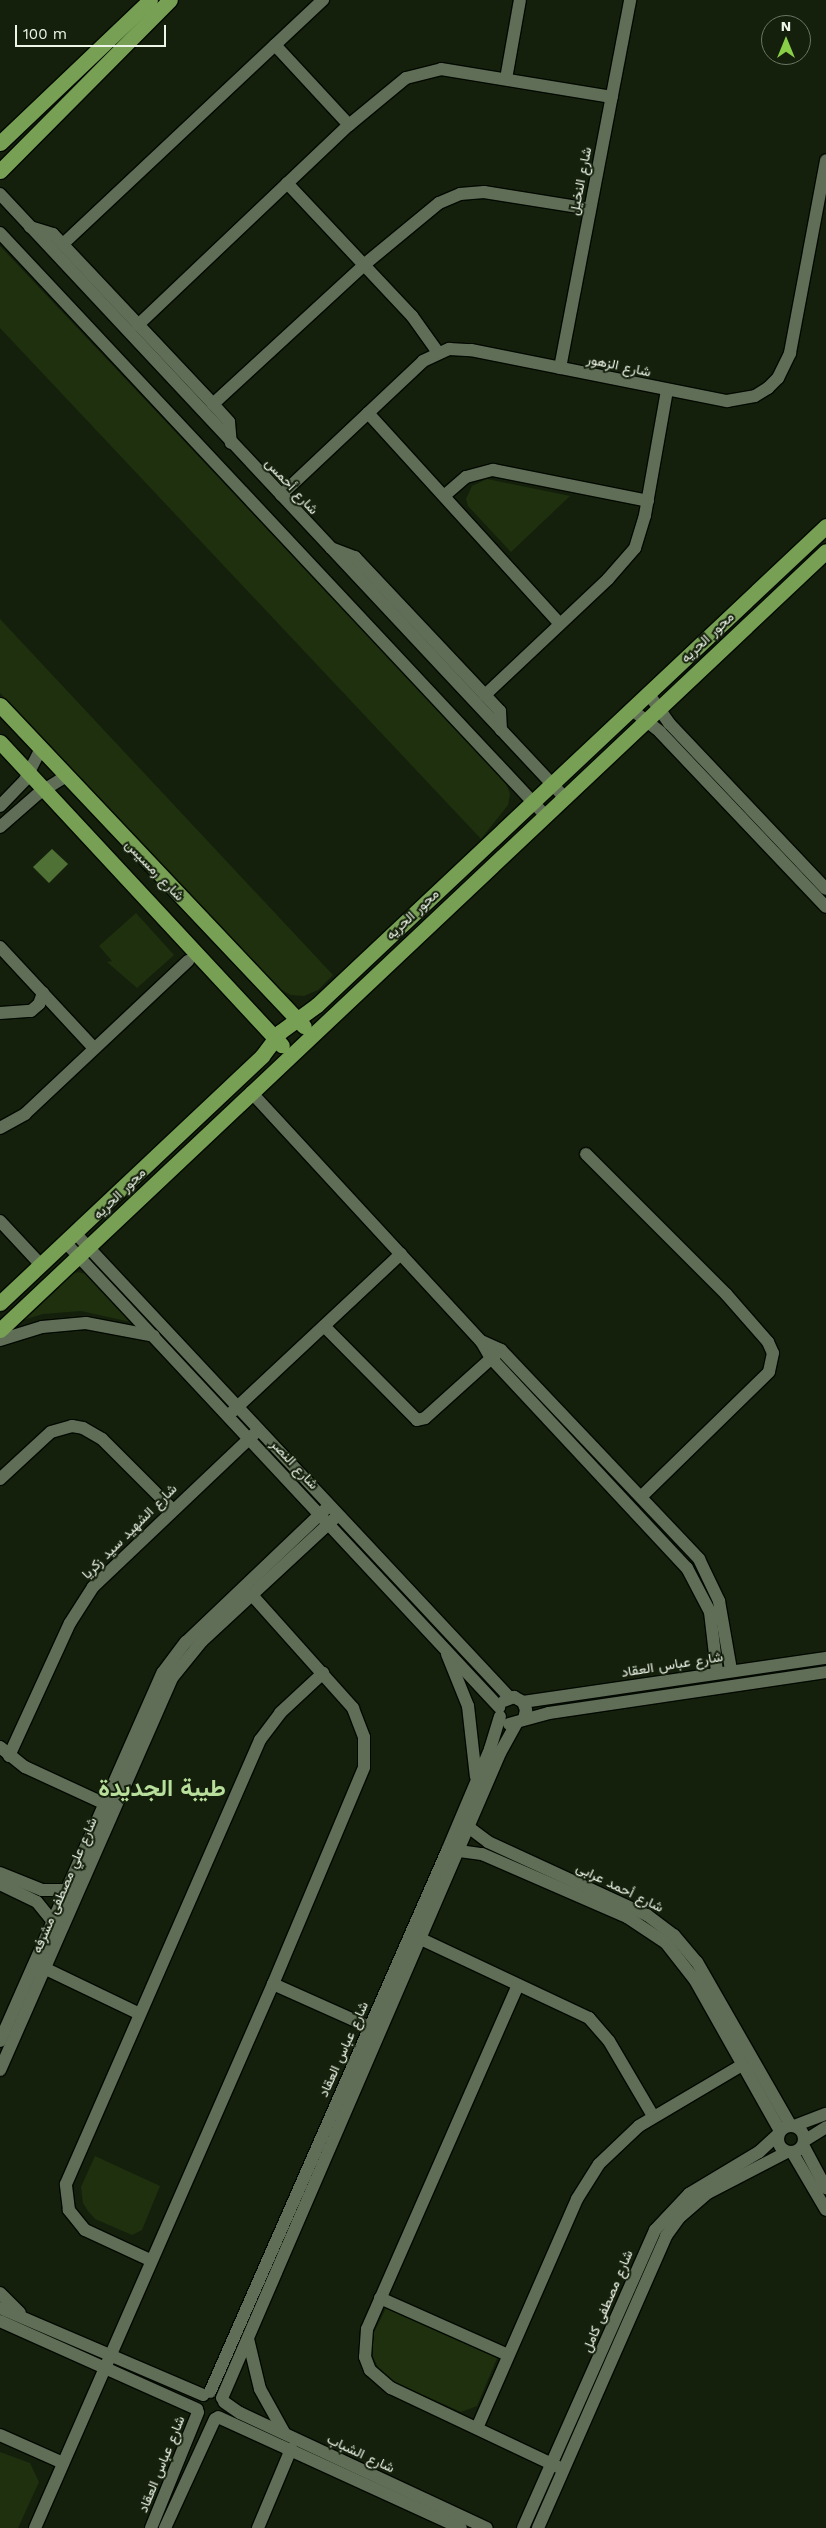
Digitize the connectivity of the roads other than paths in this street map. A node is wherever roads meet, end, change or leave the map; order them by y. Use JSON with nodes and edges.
{"nodes":[{"id":1,"x":150,"y":0,"type":"edge"},
{"id":2,"x":170,"y":0,"type":"edge"},
{"id":3,"x":323,"y":0,"type":"edge"},
{"id":4,"x":520,"y":0,"type":"edge"},
{"id":5,"x":630,"y":0,"type":"edge"},
{"id":6,"x":275,"y":45,"type":"junction"},
{"id":7,"x":506,"y":79,"type":"junction"},
{"id":8,"x":612,"y":97,"type":"junction"},
{"id":9,"x":349,"y":125,"type":"junction"},
{"id":10,"x":0,"y":142,"type":"edge"},
{"id":11,"x":826,"y":160,"type":"edge"},
{"id":12,"x":0,"y":171,"type":"edge"},
{"id":13,"x":287,"y":184,"type":"junction"},
{"id":14,"x":0,"y":194,"type":"edge"},
{"id":15,"x":590,"y":209,"type":"junction"},
{"id":16,"x":30,"y":227,"type":"junction"},
{"id":17,"x":0,"y":233,"type":"edge"},
{"id":18,"x":63,"y":244,"type":"junction"},
{"id":19,"x":365,"y":264,"type":"junction"},
{"id":20,"x":138,"y":325,"type":"junction"},
{"id":21,"x":437,"y":351,"type":"junction"},
{"id":22,"x":560,"y":368,"type":"junction"},
{"id":23,"x":668,"y":390,"type":"junction"},
{"id":24,"x":212,"y":404,"type":"junction"},
{"id":25,"x":368,"y":413,"type":"junction"},
{"id":26,"x":231,"y":442,"type":"junction"},
{"id":27,"x":271,"y":486,"type":"junction"},
{"id":28,"x":281,"y":495,"type":"junction"},
{"id":29,"x":444,"y":496,"type":"junction"},
{"id":30,"x":648,"y":501,"type":"junction"},
{"id":31,"x":255,"y":502,"type":"junction"},
{"id":32,"x":292,"y":507,"type":"junction"},
{"id":33,"x":275,"y":523,"type":"junction"},
{"id":34,"x":826,"y":526,"type":"edge"},
{"id":35,"x":331,"y":548,"type":"junction"},
{"id":36,"x":826,"y":551,"type":"edge"},
{"id":37,"x":560,"y":624,"type":"junction"},
{"id":38,"x":648,"y":693,"type":"junction"},
{"id":39,"x":486,"y":695,"type":"junction"},
{"id":40,"x":0,"y":705,"type":"edge"},
{"id":41,"x":658,"y":708,"type":"junction"},
{"id":42,"x":631,"y":709,"type":"junction"},
{"id":43,"x":646,"y":719,"type":"junction"},
{"id":44,"x":502,"y":730,"type":"junction"},
{"id":45,"x":0,"y":742,"type":"edge"},
{"id":46,"x":41,"y":749,"type":"junction"},
{"id":47,"x":30,"y":773,"type":"junction"},
{"id":48,"x":66,"y":776,"type":"junction"},
{"id":49,"x":552,"y":784,"type":"junction"},
{"id":50,"x":45,"y":789,"type":"junction"},
{"id":51,"x":564,"y":797,"type":"junction"},
{"id":52,"x":533,"y":802,"type":"junction"},
{"id":53,"x":0,"y":806,"type":"edge"},
{"id":54,"x":545,"y":815,"type":"junction"},
{"id":55,"x":0,"y":827,"type":"edge"},
{"id":56,"x":826,"y":889,"type":"edge"},
{"id":57,"x":826,"y":907,"type":"edge"},
{"id":58,"x":0,"y":947,"type":"edge"},
{"id":59,"x":188,"y":961,"type":"dead end"},
{"id":60,"x":43,"y":993,"type":"junction"},
{"id":61,"x":0,"y":1013,"type":"edge"},
{"id":62,"x":298,"y":1019,"type":"junction"},
{"id":63,"x":312,"y":1034,"type":"junction"},
{"id":64,"x":276,"y":1038,"type":"junction"},
{"id":65,"x":93,"y":1047,"type":"junction"},
{"id":66,"x":291,"y":1055,"type":"junction"},
{"id":67,"x":251,"y":1092,"type":"junction"},
{"id":68,"x":219,"y":1098,"type":"junction"},
{"id":69,"x":231,"y":1111,"type":"junction"},
{"id":70,"x":0,"y":1128,"type":"edge"},
{"id":71,"x":586,"y":1154,"type":"dead end"},
{"id":72,"x":0,"y":1221,"type":"edge"},
{"id":73,"x":71,"y":1238,"type":"junction"},
{"id":74,"x":83,"y":1251,"type":"junction"},
{"id":75,"x":401,"y":1254,"type":"junction"},
{"id":76,"x":41,"y":1265,"type":"junction"},
{"id":77,"x":0,"y":1303,"type":"edge"},
{"id":78,"x":324,"y":1326,"type":"junction"},
{"id":79,"x":0,"y":1330,"type":"edge"},
{"id":80,"x":159,"y":1332,"type":"junction"},
{"id":81,"x":0,"y":1340,"type":"edge"},
{"id":82,"x":481,"y":1341,"type":"junction"},
{"id":83,"x":502,"y":1350,"type":"junction"},
{"id":84,"x":491,"y":1358,"type":"junction"},
{"id":85,"x":233,"y":1410,"type":"junction"},
{"id":86,"x":254,"y":1433,"type":"junction"},
{"id":87,"x":0,"y":1479,"type":"edge"},
{"id":88,"x":642,"y":1496,"type":"junction"},
{"id":89,"x":172,"y":1509,"type":"junction"},
{"id":90,"x":329,"y":1514,"type":"junction"},
{"id":91,"x":252,"y":1595,"type":"junction"},
{"id":92,"x":440,"y":1641,"type":"junction"},
{"id":93,"x":826,"y":1658,"type":"edge"},
{"id":94,"x":731,"y":1670,"type":"junction"},
{"id":95,"x":717,"y":1672,"type":"junction"},
{"id":96,"x":826,"y":1672,"type":"edge"},
{"id":97,"x":323,"y":1673,"type":"junction"},
{"id":98,"x":510,"y":1698,"type":"junction"},
{"id":99,"x":523,"y":1702,"type":"junction"},
{"id":100,"x":500,"y":1712,"type":"junction"},
{"id":101,"x":520,"y":1722,"type":"junction"},
{"id":102,"x":4,"y":1751,"type":"edge"},
{"id":103,"x":476,"y":1782,"type":"junction"},
{"id":104,"x":105,"y":1804,"type":"junction"},
{"id":105,"x":464,"y":1824,"type":"junction"},
{"id":106,"x":453,"y":1850,"type":"junction"},
{"id":107,"x":0,"y":1873,"type":"edge"},
{"id":108,"x":0,"y":1884,"type":"edge"},
{"id":109,"x":71,"y":1891,"type":"junction"},
{"id":110,"x":53,"y":1919,"type":"junction"},
{"id":111,"x":59,"y":1932,"type":"junction"},
{"id":112,"x":421,"y":1939,"type":"junction"},
{"id":113,"x":44,"y":1968,"type":"junction"},
{"id":114,"x":273,"y":1984,"type":"junction"},
{"id":115,"x":518,"y":1985,"type":"junction"},
{"id":116,"x":140,"y":2014,"type":"junction"},
{"id":117,"x":368,"y":2027,"type":"junction"},
{"id":118,"x":380,"y":2032,"type":"junction"},
{"id":119,"x":0,"y":2041,"type":"edge"},
{"id":120,"x":742,"y":2065,"type":"junction"},
{"id":121,"x":0,"y":2070,"type":"edge"},
{"id":122,"x":826,"y":2114,"type":"edge"},
{"id":123,"x":653,"y":2116,"type":"junction"},
{"id":124,"x":826,"y":2127,"type":"edge"},
{"id":125,"x":786,"y":2129,"type":"junction"},
{"id":126,"x":804,"y":2143,"type":"junction"},
{"id":127,"x":790,"y":2152,"type":"junction"},
{"id":128,"x":826,"y":2188,"type":"edge"},
{"id":129,"x":826,"y":2210,"type":"edge"},
{"id":130,"x":150,"y":2260,"type":"junction"},
{"id":131,"x":0,"y":2293,"type":"edge"},
{"id":132,"x":380,"y":2298,"type":"junction"},
{"id":133,"x":0,"y":2308,"type":"edge"},
{"id":134,"x":25,"y":2318,"type":"junction"},
{"id":135,"x":0,"y":2321,"type":"edge"},
{"id":136,"x":248,"y":2339,"type":"junction"},
{"id":137,"x":508,"y":2355,"type":"junction"},
{"id":138,"x":106,"y":2361,"type":"junction"},
{"id":139,"x":214,"y":2397,"type":"junction"},
{"id":140,"x":198,"y":2410,"type":"junction"},
{"id":141,"x":216,"y":2418,"type":"junction"},
{"id":142,"x":476,"y":2428,"type":"junction"},
{"id":143,"x":285,"y":2434,"type":"junction"},
{"id":144,"x":0,"y":2435,"type":"edge"},
{"id":145,"x":291,"y":2449,"type":"junction"},
{"id":146,"x":63,"y":2463,"type":"junction"},
{"id":147,"x":557,"y":2466,"type":"junction"},
{"id":148,"x":260,"y":2527,"type":"edge"},
{"id":149,"x":35,"y":2528,"type":"edge"},
{"id":150,"x":151,"y":2528,"type":"edge"},
{"id":151,"x":166,"y":2528,"type":"edge"},
{"id":152,"x":461,"y":2528,"type":"edge"},
{"id":153,"x":487,"y":2528,"type":"edge"},
{"id":154,"x":523,"y":2528,"type":"edge"},
{"id":155,"x":538,"y":2528,"type":"edge"}],
"edges":[{"from":1,"to":10,"type":"main road"},
{"from":2,"to":12,"type":"main road"},
{"from":3,"to":6,"type":"street"},
{"from":4,"to":7,"type":"street"},
{"from":5,"to":8,"type":"street","name":"شارع النخيل"},
{"from":6,"to":9,"type":"street"},
{"from":6,"to":18,"type":"street"},
{"from":7,"to":8,"type":"street"},
{"from":7,"to":9,"type":"street"},
{"from":8,"to":15,"type":"street","name":"شارع النخيل"},
{"from":9,"to":13,"type":"street"},
{"from":11,"to":23,"type":"street","name":"شارع الزهور"},
{"from":13,"to":19,"type":"street"},
{"from":13,"to":20,"type":"street"},
{"from":14,"to":16,"type":"street","name":"شارع أحمس"},
{"from":15,"to":19,"type":"street"},
{"from":15,"to":22,"type":"street","name":"شارع النخيل"},
{"from":16,"to":18,"type":"street"},
{"from":16,"to":26,"type":"street","name":"شارع أحمس"},
{"from":17,"to":31,"type":"street"},
{"from":18,"to":20,"type":"street"},
{"from":19,"to":21,"type":"street"},
{"from":19,"to":24,"type":"street"},
{"from":20,"to":24,"type":"street"},
{"from":21,"to":22,"type":"street","name":"شارع الزهور"},
{"from":21,"to":25,"type":"street"},
{"from":22,"to":23,"type":"street","name":"شارع الزهور"},
{"from":23,"to":30,"type":"street"},
{"from":24,"to":26,"type":"street"},
{"from":25,"to":28,"type":"street"},
{"from":25,"to":29,"type":"street"},
{"from":26,"to":27,"type":"street","name":"شارع أحمس"},
{"from":27,"to":28,"type":"street","name":"شارع أحمس"},
{"from":27,"to":31,"type":"street"},
{"from":28,"to":32,"type":"street","name":"شارع أحمس"},
{"from":29,"to":30,"type":"street"},
{"from":29,"to":37,"type":"street"},
{"from":30,"to":37,"type":"street"},
{"from":31,"to":33,"type":"street"},
{"from":32,"to":33,"type":"street"},
{"from":32,"to":35,"type":"street","name":"شارع أحمس"},
{"from":33,"to":52,"type":"street"},
{"from":34,"to":38,"type":"main road","name":"محور الحريه"},
{"from":35,"to":39,"type":"street"},
{"from":35,"to":44,"type":"street","name":"شارع أحمس"},
{"from":36,"to":41,"type":"main road","name":"محور الحريه"},
{"from":37,"to":39,"type":"street"},
{"from":38,"to":41,"type":"street"},
{"from":38,"to":42,"type":"main road","name":"محور الحريه"},
{"from":39,"to":44,"type":"street"},
{"from":40,"to":46,"type":"main road","name":"شارع رمسيس"},
{"from":41,"to":43,"type":"main road","name":"محور الحريه"},
{"from":41,"to":56,"type":"street"},
{"from":42,"to":43,"type":"street"},
{"from":42,"to":49,"type":"main road","name":"محور الحريه"},
{"from":43,"to":51,"type":"main road","name":"محور الحريه"},
{"from":43,"to":57,"type":"street"},
{"from":44,"to":49,"type":"street","name":"شارع أحمس"},
{"from":45,"to":47,"type":"main road","name":"شارع رمسيس"},
{"from":46,"to":47,"type":"street"},
{"from":46,"to":48,"type":"main road","name":"شارع رمسيس"},
{"from":47,"to":50,"type":"main road","name":"شارع رمسيس"},
{"from":47,"to":53,"type":"street"},
{"from":48,"to":50,"type":"street"},
{"from":48,"to":62,"type":"main road","name":"شارع رمسيس"},
{"from":49,"to":51,"type":"street","name":"شارع أحمس"},
{"from":49,"to":52,"type":"main road","name":"محور الحريه"},
{"from":50,"to":55,"type":"street"},
{"from":50,"to":64,"type":"main road","name":"شارع رمسيس"},
{"from":51,"to":54,"type":"main road","name":"محور الحريه"},
{"from":52,"to":54,"type":"street"},
{"from":52,"to":62,"type":"main road","name":"محور الحريه"},
{"from":54,"to":63,"type":"main road","name":"محور الحريه"},
{"from":58,"to":60,"type":"street"},
{"from":59,"to":65,"type":"street"},
{"from":60,"to":61,"type":"street"},
{"from":60,"to":65,"type":"street"},
{"from":62,"to":63,"type":"main road","name":"شارع رمسيس"},
{"from":62,"to":64,"type":"main road","name":"محور الحريه"},
{"from":63,"to":66,"type":"main road","name":"محور الحريه"},
{"from":64,"to":66,"type":"main road","name":"شارع رمسيس"},
{"from":64,"to":68,"type":"main road","name":"محور الحريه"},
{"from":65,"to":70,"type":"street"},
{"from":66,"to":67,"type":"main road","name":"محور الحريه"},
{"from":67,"to":69,"type":"main road","name":"محور الحريه"},
{"from":67,"to":75,"type":"street"},
{"from":68,"to":69,"type":"main road"},
{"from":68,"to":73,"type":"main road","name":"محور الحريه"},
{"from":69,"to":74,"type":"main road","name":"محور الحريه"},
{"from":71,"to":88,"type":"street"},
{"from":72,"to":76,"type":"street"},
{"from":73,"to":74,"type":"street","name":"شارع النصر"},
{"from":73,"to":76,"type":"main road","name":"محور الحريه"},
{"from":74,"to":79,"type":"main road","name":"محور الحريه"},
{"from":74,"to":80,"type":"street","name":"شارع النصر"},
{"from":75,"to":78,"type":"street"},
{"from":75,"to":82,"type":"street"},
{"from":76,"to":77,"type":"main road","name":"محور الحريه"},
{"from":78,"to":84,"type":"street"},
{"from":78,"to":85,"type":"street"},
{"from":80,"to":81,"type":"street"},
{"from":80,"to":85,"type":"street","name":"شارع النصر"},
{"from":82,"to":83,"type":"street"},
{"from":82,"to":84,"type":"street"},
{"from":83,"to":84,"type":"street"},
{"from":83,"to":88,"type":"street"},
{"from":84,"to":95,"type":"street"},
{"from":85,"to":86,"type":"street","name":"شارع النصر"},
{"from":86,"to":89,"type":"street","name":"شارع الشهيد سيد زكريا"},
{"from":86,"to":90,"type":"street","name":"شارع النصر"},
{"from":87,"to":89,"type":"street"},
{"from":88,"to":94,"type":"street"},
{"from":89,"to":102,"type":"street","name":"شارع الشهيد سيد زكريا"},
{"from":90,"to":91,"type":"street","name":"شارع علي مصطفى مشرفه"},
{"from":90,"to":92,"type":"street","name":"شارع النصر"},
{"from":90,"to":98,"type":"street","name":"شارع النصر"},
{"from":90,"to":104,"type":"street","name":"شارع علي مصطفى مشرفه"},
{"from":91,"to":97,"type":"street"},
{"from":91,"to":109,"type":"street","name":"شارع علي مصطفى مشرفه"},
{"from":92,"to":100,"type":"street","name":"شارع النصر"},
{"from":92,"to":103,"type":"street"},
{"from":93,"to":94,"type":"street","name":"شارع عباس العقاد"},
{"from":94,"to":95,"type":"street","name":"شارع عباس العقاد"},
{"from":95,"to":99,"type":"street","name":"شارع عباس العقاد"},
{"from":96,"to":101,"type":"street"},
{"from":97,"to":114,"type":"street"},
{"from":97,"to":116,"type":"street"},
{"from":98,"to":99,"type":"street"},
{"from":98,"to":100,"type":"street"},
{"from":99,"to":101,"type":"street"},
{"from":100,"to":101,"type":"street"},
{"from":100,"to":103,"type":"street","name":"شارع عباس العقاد"},
{"from":101,"to":105,"type":"street","name":"شارع عباس العقاد"},
{"from":102,"to":104,"type":"street"},
{"from":103,"to":105,"type":"street","name":"شارع عباس العقاد"},
{"from":104,"to":109,"type":"street","name":"شارع علي مصطفى مشرفه"},
{"from":105,"to":106,"type":"street","name":"شارع عباس العقاد"},
{"from":105,"to":125,"type":"street","name":"شارع أحمد عرابى"},
{"from":106,"to":112,"type":"street","name":"شارع عباس العقاد"},
{"from":106,"to":117,"type":"street","name":"شارع عباس العقاد"},
{"from":106,"to":120,"type":"street","name":"شارع أحمد عرابى"},
{"from":107,"to":109,"type":"street"},
{"from":108,"to":110,"type":"street"},
{"from":109,"to":110,"type":"street","name":"شارع علي مصطفى مشرفه"},
{"from":109,"to":111,"type":"street","name":"شارع علي مصطفى مشرفه"},
{"from":110,"to":111,"type":"street"},
{"from":110,"to":119,"type":"street","name":"شارع علي مصطفى مشرفه"},
{"from":111,"to":113,"type":"street","name":"شارع علي مصطفى مشرفه"},
{"from":112,"to":115,"type":"street"},
{"from":112,"to":118,"type":"street","name":"شارع عباس العقاد"},
{"from":113,"to":116,"type":"street"},
{"from":113,"to":121,"type":"street","name":"شارع علي مصطفى مشرفه"},
{"from":114,"to":117,"type":"street"},
{"from":114,"to":130,"type":"street"},
{"from":115,"to":123,"type":"street"},
{"from":115,"to":132,"type":"street"},
{"from":116,"to":130,"type":"street"},
{"from":117,"to":118,"type":"street"},
{"from":117,"to":139,"type":"street","name":"شارع عباس العقاد"},
{"from":118,"to":136,"type":"street","name":"شارع عباس العقاد"},
{"from":120,"to":123,"type":"street"},
{"from":120,"to":125,"type":"street","name":"شارع أحمد عرابى"},
{"from":122,"to":125,"type":"street","name":"شارع مصطفى كامل"},
{"from":123,"to":137,"type":"street"},
{"from":124,"to":126,"type":"street"},
{"from":125,"to":126,"type":"street"},
{"from":125,"to":127,"type":"street"},
{"from":125,"to":147,"type":"street","name":"شارع مصطفى كامل"},
{"from":126,"to":127,"type":"street","name":"شارع مصطفى كامل"},
{"from":126,"to":128,"type":"street"},
{"from":127,"to":129,"type":"street"},
{"from":127,"to":147,"type":"street","name":"شارع مصطفى كامل"},
{"from":130,"to":138,"type":"street"},
{"from":131,"to":134,"type":"street"},
{"from":132,"to":137,"type":"street"},
{"from":132,"to":142,"type":"street"},
{"from":133,"to":134,"type":"street","name":"شارع الشباب"},
{"from":134,"to":138,"type":"street","name":"شارع الشباب"},
{"from":135,"to":138,"type":"street","name":"شارع الشباب"},
{"from":136,"to":139,"type":"street","name":"شارع عباس العقاد"},
{"from":136,"to":143,"type":"street"},
{"from":137,"to":142,"type":"street"},
{"from":138,"to":139,"type":"street","name":"شارع الشباب"},
{"from":138,"to":140,"type":"street","name":"شارع الشباب"},
{"from":138,"to":146,"type":"street"},
{"from":139,"to":140,"type":"street","name":"شارع عباس العقاد"},
{"from":139,"to":141,"type":"street","name":"شارع عباس العقاد"},
{"from":139,"to":143,"type":"street","name":"شارع الشباب"},
{"from":140,"to":141,"type":"street","name":"شارع الشباب"},
{"from":140,"to":150,"type":"street","name":"شارع عباس العقاد"},
{"from":141,"to":145,"type":"street","name":"شارع الشباب"},
{"from":141,"to":151,"type":"street","name":"شارع عباس العقاد"},
{"from":142,"to":147,"type":"street"},
{"from":143,"to":153,"type":"street","name":"شارع الشباب"},
{"from":144,"to":146,"type":"street"},
{"from":145,"to":148,"type":"street"},
{"from":145,"to":152,"type":"street","name":"شارع الشباب"},
{"from":146,"to":149,"type":"street"},
{"from":147,"to":154,"type":"street","name":"شارع مصطفى كامل"},
{"from":147,"to":155,"type":"street","name":"شارع مصطفى كامل"}]}
